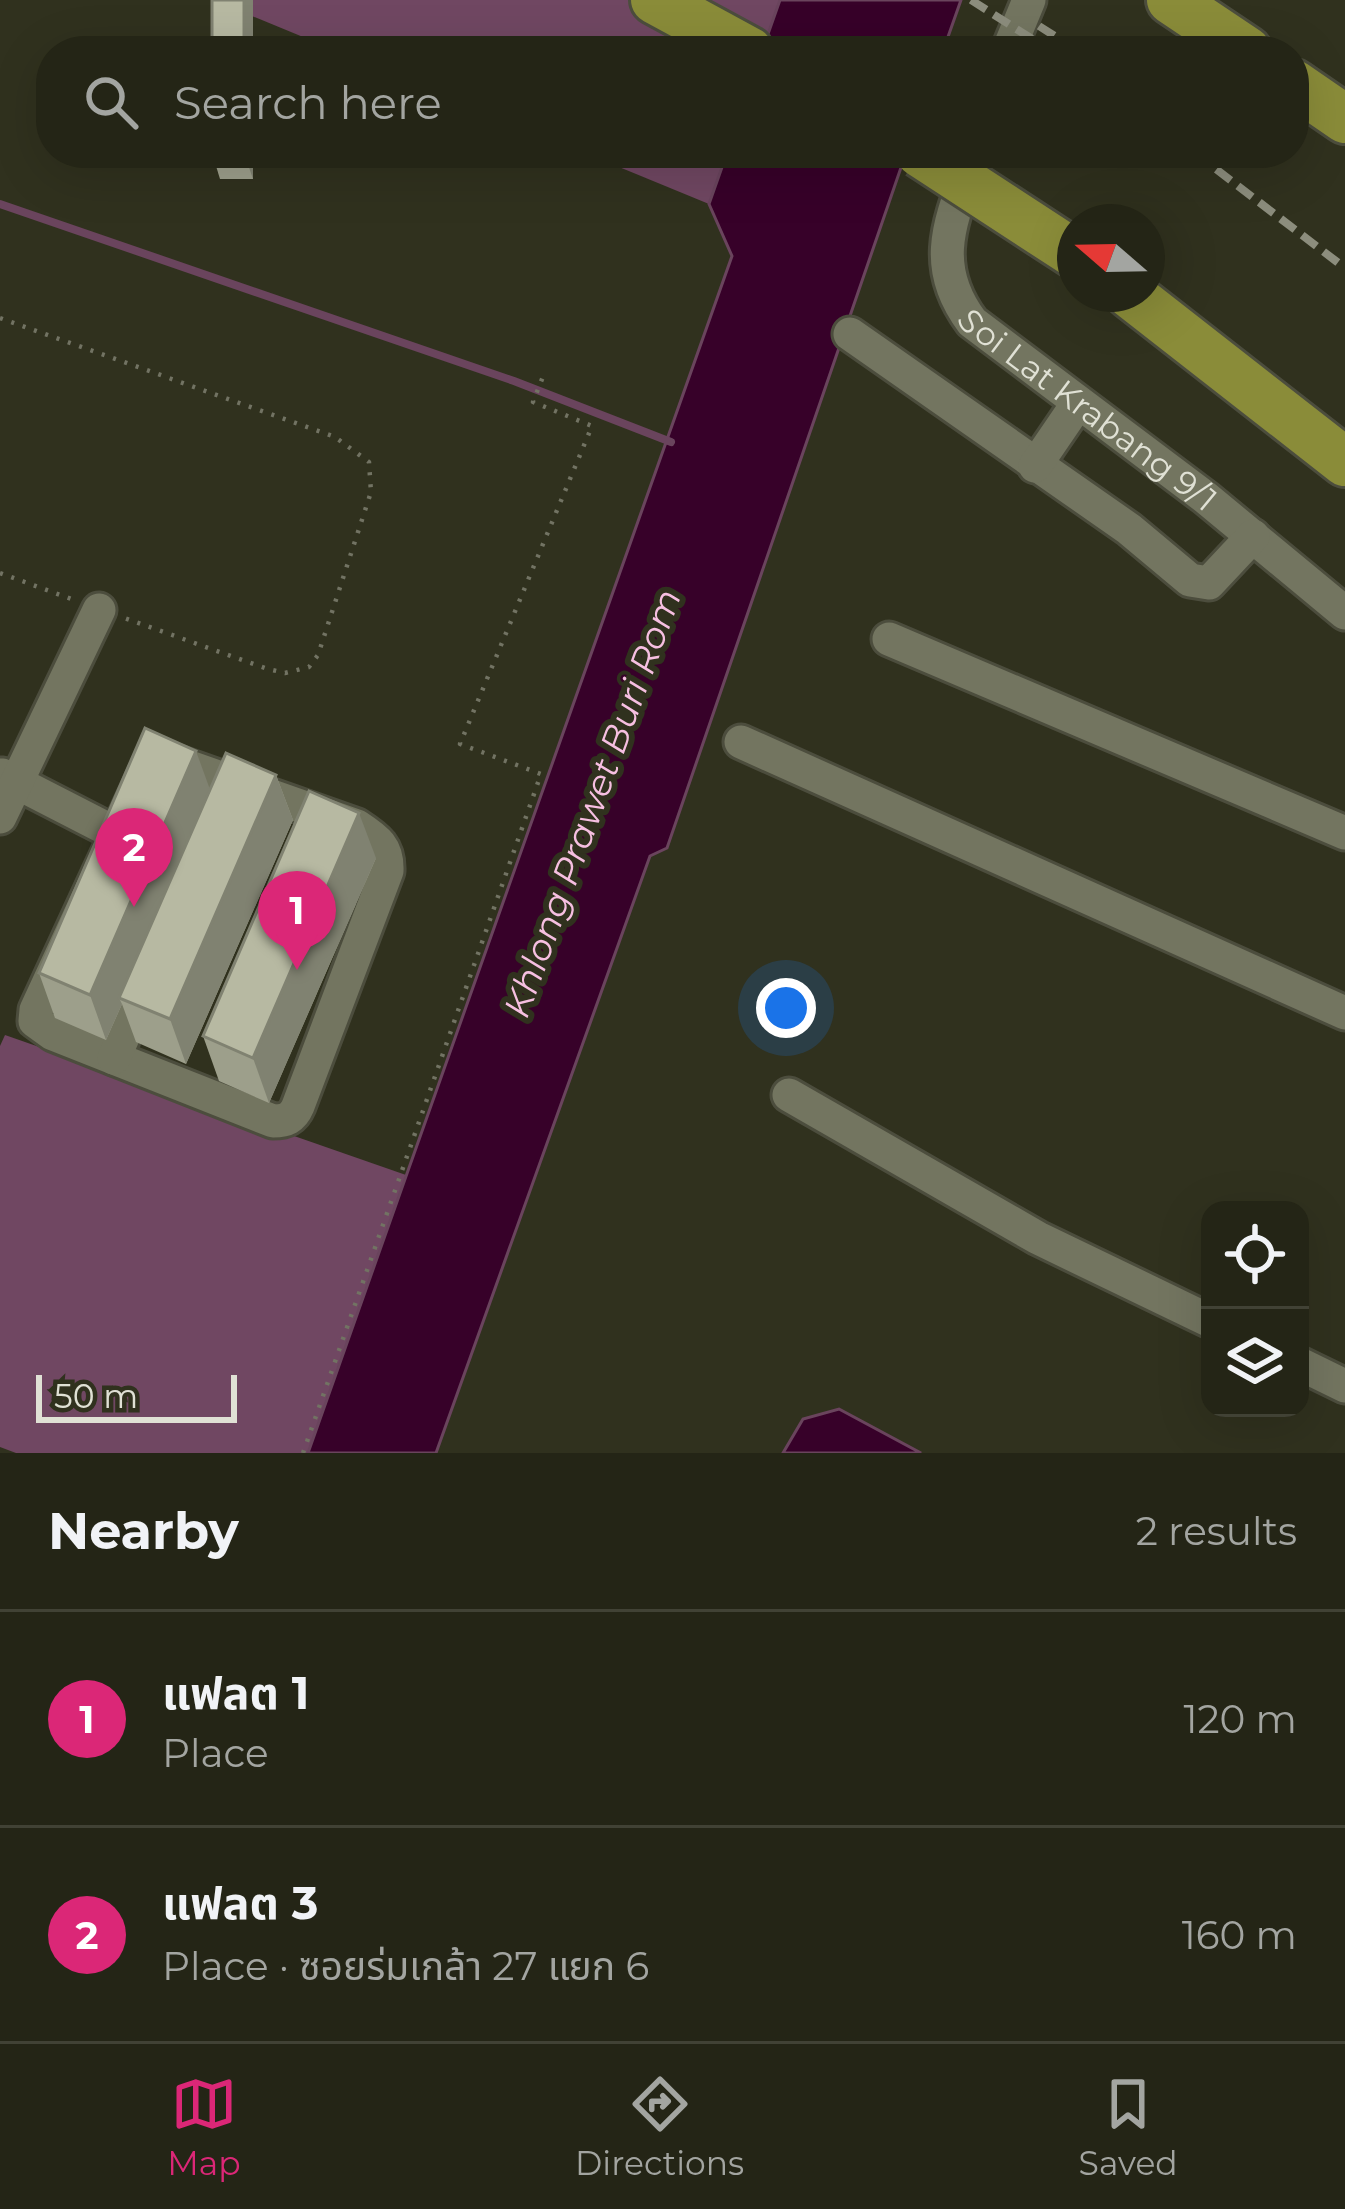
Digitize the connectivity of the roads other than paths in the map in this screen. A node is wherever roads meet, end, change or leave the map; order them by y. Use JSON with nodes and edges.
{"nodes":[{"id":1,"x":656,"y":0,"type":"edge"},
{"id":2,"x":1029,"y":0,"type":"edge"},
{"id":3,"x":1171,"y":0,"type":"edge"},
{"id":4,"x":722,"y":36,"type":"edge"},
{"id":5,"x":1014,"y":36,"type":"edge"},
{"id":6,"x":1225,"y":36,"type":"edge"},
{"id":7,"x":1309,"y":94,"type":"edge"},
{"id":8,"x":1345,"y":119,"type":"edge"},
{"id":9,"x":943,"y":168,"type":"edge"},
{"id":10,"x":969,"y":168,"type":"edge"},
{"id":11,"x":1057,"y":242,"type":"edge"},
{"id":12,"x":1153,"y":312,"type":"edge"},
{"id":13,"x":850,"y":334,"type":"dead end"},
{"id":14,"x":1078,"y":403,"type":"junction"},
{"id":15,"x":1345,"y":462,"type":"edge"},
{"id":16,"x":1035,"y":466,"type":"junction"},
{"id":17,"x":1252,"y":536,"type":"junction"},
{"id":18,"x":99,"y":610,"type":"road end"},
{"id":19,"x":1345,"y":613,"type":"edge"},
{"id":20,"x":890,"y":639,"type":"dead end"},
{"id":21,"x":740,"y":742,"type":"dead end"},
{"id":22,"x":9,"y":778,"type":"edge"},
{"id":23,"x":0,"y":817,"type":"edge"},
{"id":24,"x":117,"y":833,"type":"junction"},
{"id":25,"x":1345,"y":833,"type":"edge"},
{"id":26,"x":160,"y":952,"type":"edge"},
{"id":27,"x":1345,"y":1013,"type":"edge"},
{"id":28,"x":114,"y":1058,"type":"junction"},
{"id":29,"x":789,"y":1095,"type":"dead end"},
{"id":30,"x":1201,"y":1317,"type":"edge"},
{"id":31,"x":1309,"y":1368,"type":"edge"},
{"id":32,"x":1345,"y":1386,"type":"edge"}],
"edges":[{"from":1,"to":4,"type":"highway"},
{"from":2,"to":5,"type":"street"},
{"from":3,"to":6,"type":"highway"},
{"from":7,"to":8,"type":"highway"},
{"from":9,"to":11,"type":"highway","bridge":true},
{"from":10,"to":14,"type":"street","name":"Soi Lat Krabang 9/1"},
{"from":12,"to":15,"type":"highway"},
{"from":13,"to":16,"type":"street"},
{"from":14,"to":16,"type":"street"},
{"from":14,"to":17,"type":"street","name":"Soi Lat Krabang 9/1"},
{"from":16,"to":17,"type":"street"},
{"from":17,"to":19,"type":"street","name":"Soi Lat Krabang 9/1"},
{"from":18,"to":22,"type":"street"},
{"from":20,"to":25,"type":"street"},
{"from":21,"to":27,"type":"street"},
{"from":22,"to":23,"type":"street"},
{"from":22,"to":24,"type":"street"},
{"from":24,"to":28,"type":"street"},
{"from":24,"to":28,"type":"street"},
{"from":26,"to":28,"type":"street"},
{"from":29,"to":30,"type":"street"},
{"from":31,"to":32,"type":"street"}]}
